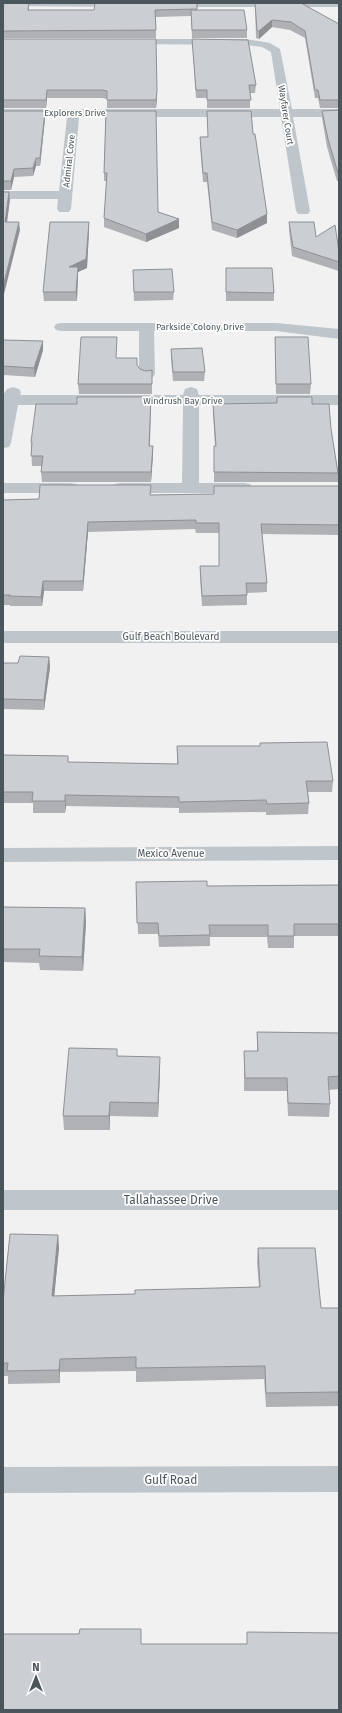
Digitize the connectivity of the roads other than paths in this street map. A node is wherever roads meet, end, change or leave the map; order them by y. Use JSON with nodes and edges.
{"nodes":[{"id":1,"x":64,"y":3,"type":"edge"},
{"id":2,"x":227,"y":3,"type":"edge"},
{"id":3,"x":3,"y":4,"type":"edge"},
{"id":4,"x":134,"y":4,"type":"edge"},
{"id":5,"x":157,"y":4,"type":"edge"},
{"id":6,"x":339,"y":4,"type":"edge"},
{"id":7,"x":113,"y":42,"type":"edge"},
{"id":8,"x":3,"y":113,"type":"edge"},
{"id":9,"x":74,"y":113,"type":"junction"},
{"id":10,"x":286,"y":113,"type":"junction"},
{"id":11,"x":339,"y":113,"type":"edge"},
{"id":12,"x":3,"y":194,"type":"edge"},
{"id":13,"x":65,"y":194,"type":"junction"},
{"id":14,"x":64,"y":209,"type":"dead end"},
{"id":15,"x":303,"y":211,"type":"dead end"},
{"id":16,"x":146,"y":327,"type":"junction"},
{"id":17,"x":61,"y":328,"type":"dead end"},
{"id":18,"x":339,"y":334,"type":"edge"},
{"id":19,"x":147,"y":374,"type":"edge"},
{"id":20,"x":339,"y":392,"type":"edge"},
{"id":21,"x":8,"y":396,"type":"edge"},
{"id":22,"x":191,"y":396,"type":"junction"},
{"id":23,"x":339,"y":400,"type":"edge"},
{"id":24,"x":3,"y":443,"type":"edge"},
{"id":25,"x":3,"y":488,"type":"edge"},
{"id":26,"x":190,"y":488,"type":"junction"},
{"id":27,"x":263,"y":489,"type":"edge"},
{"id":28,"x":3,"y":637,"type":"edge"},
{"id":29,"x":339,"y":637,"type":"edge"},
{"id":30,"x":339,"y":853,"type":"edge"},
{"id":31,"x":3,"y":855,"type":"edge"},
{"id":32,"x":3,"y":1200,"type":"edge"},
{"id":33,"x":339,"y":1200,"type":"edge"},
{"id":34,"x":339,"y":1479,"type":"edge"},
{"id":35,"x":3,"y":1480,"type":"edge"}],
"edges":[{"from":1,"to":3,"type":"street"},
{"from":1,"to":4,"type":"street"},
{"from":2,"to":5,"type":"street"},
{"from":2,"to":6,"type":"street"},
{"from":7,"to":10,"type":"street","name":"Wayfarer Court"},
{"from":8,"to":9,"type":"street","name":"Explorers Drive"},
{"from":9,"to":10,"type":"street","name":"Explorers Drive"},
{"from":9,"to":13,"type":"street","name":"Admiral Cove"},
{"from":10,"to":11,"type":"street","name":"Explorers Drive"},
{"from":10,"to":15,"type":"street","name":"Wayfarer Court"},
{"from":12,"to":13,"type":"street"},
{"from":13,"to":14,"type":"street","name":"Admiral Cove"},
{"from":16,"to":17,"type":"street","name":"Parkside Colony Drive"},
{"from":16,"to":18,"type":"street","name":"Parkside Colony Drive"},
{"from":16,"to":19,"type":"street"},
{"from":20,"to":22,"type":"street","name":"Windrush Bay Drive"},
{"from":21,"to":22,"type":"street","name":"Windrush Bay Drive"},
{"from":21,"to":24,"type":"street"},
{"from":22,"to":23,"type":"street","name":"Windrush Bay Drive"},
{"from":22,"to":26,"type":"street"},
{"from":25,"to":26,"type":"street"},
{"from":26,"to":27,"type":"street"},
{"from":28,"to":29,"type":"street","name":"Gulf Beach Boulevard"},
{"from":30,"to":31,"type":"street","name":"Mexico Avenue"},
{"from":32,"to":33,"type":"street","name":"Tallahassee Drive"},
{"from":34,"to":35,"type":"street","name":"Gulf Road"}]}
